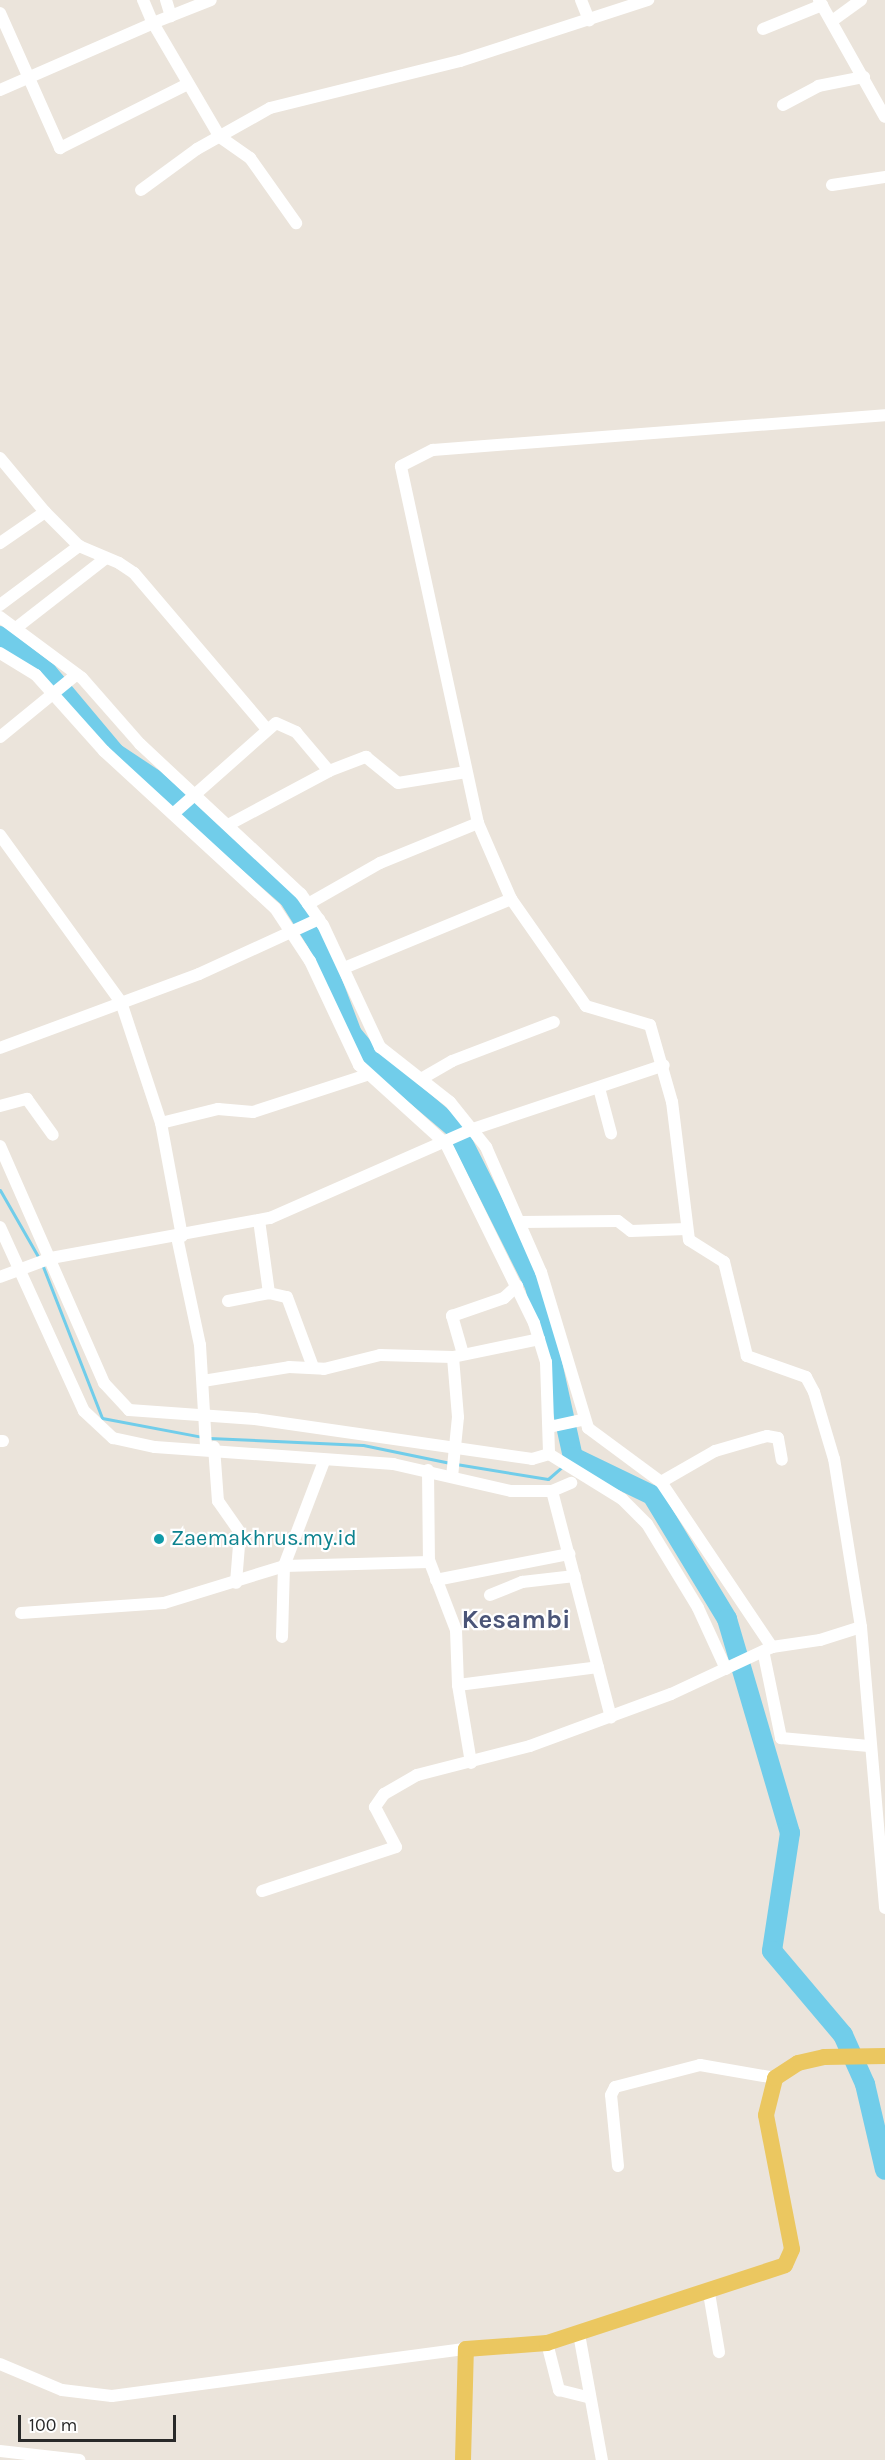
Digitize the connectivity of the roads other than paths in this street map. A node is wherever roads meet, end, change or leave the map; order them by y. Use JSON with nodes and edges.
{"nodes":[{"id":1,"x":143,"y":0,"type":"edge"},
{"id":2,"x":212,"y":0,"type":"edge"},
{"id":3,"x":581,"y":0,"type":"edge"},
{"id":4,"x":648,"y":0,"type":"edge"},
{"id":5,"x":861,"y":0,"type":"edge"},
{"id":6,"x":821,"y":3,"type":"edge"},
{"id":7,"x":168,"y":8,"type":"edge"},
{"id":8,"x":0,"y":13,"type":"edge"},
{"id":9,"x":589,"y":20,"type":"junction"},
{"id":10,"x":832,"y":21,"type":"junction"},
{"id":11,"x":153,"y":23,"type":"junction"},
{"id":12,"x":764,"y":29,"type":"dead end"},
{"id":13,"x":864,"y":77,"type":"junction"},
{"id":14,"x":29,"y":78,"type":"junction"},
{"id":15,"x":186,"y":84,"type":"junction"},
{"id":16,"x":0,"y":90,"type":"edge"},
{"id":17,"x":783,"y":105,"type":"dead end"},
{"id":18,"x":885,"y":117,"type":"edge"},
{"id":19,"x":220,"y":137,"type":"junction"},
{"id":20,"x":885,"y":177,"type":"edge"},
{"id":21,"x":832,"y":185,"type":"dead end"},
{"id":22,"x":141,"y":190,"type":"dead end"},
{"id":23,"x":296,"y":223,"type":"dead end"},
{"id":24,"x":885,"y":415,"type":"edge"},
{"id":25,"x":0,"y":458,"type":"edge"},
{"id":26,"x":5,"y":472,"type":"edge"},
{"id":27,"x":45,"y":512,"type":"junction"},
{"id":28,"x":0,"y":543,"type":"edge"},
{"id":29,"x":79,"y":546,"type":"junction"},
{"id":30,"x":106,"y":558,"type":"junction"},
{"id":31,"x":0,"y":605,"type":"edge"},
{"id":32,"x":0,"y":617,"type":"edge"},
{"id":33,"x":16,"y":628,"type":"junction"},
{"id":34,"x":0,"y":653,"type":"edge"},
{"id":35,"x":74,"y":676,"type":"junction"},
{"id":36,"x":56,"y":693,"type":"junction"},
{"id":37,"x":266,"y":728,"type":"junction"},
{"id":38,"x":0,"y":737,"type":"edge"},
{"id":39,"x":328,"y":771,"type":"junction"},
{"id":40,"x":465,"y":772,"type":"junction"},
{"id":41,"x":194,"y":794,"type":"junction"},
{"id":42,"x":176,"y":811,"type":"junction"},
{"id":43,"x":478,"y":823,"type":"junction"},
{"id":44,"x":228,"y":825,"type":"junction"},
{"id":45,"x":0,"y":835,"type":"edge"},
{"id":46,"x":511,"y":899,"type":"junction"},
{"id":47,"x":308,"y":904,"type":"junction"},
{"id":48,"x":317,"y":920,"type":"junction"},
{"id":49,"x":297,"y":932,"type":"junction"},
{"id":50,"x":344,"y":968,"type":"junction"},
{"id":51,"x":121,"y":1002,"type":"junction"},
{"id":52,"x":554,"y":1022,"type":"dead end"},
{"id":53,"x":0,"y":1048,"type":"edge"},
{"id":54,"x":664,"y":1065,"type":"junction"},
{"id":55,"x":368,"y":1075,"type":"junction"},
{"id":56,"x":421,"y":1079,"type":"junction"},
{"id":57,"x":599,"y":1088,"type":"junction"},
{"id":58,"x":0,"y":1106,"type":"edge"},
{"id":59,"x":161,"y":1123,"type":"junction"},
{"id":60,"x":471,"y":1131,"type":"junction"},
{"id":61,"x":611,"y":1133,"type":"dead end"},
{"id":62,"x":53,"y":1135,"type":"dead end"},
{"id":63,"x":448,"y":1143,"type":"junction"},
{"id":64,"x":0,"y":1146,"type":"edge"},
{"id":65,"x":259,"y":1220,"type":"junction"},
{"id":66,"x":520,"y":1222,"type":"junction"},
{"id":67,"x":0,"y":1227,"type":"edge"},
{"id":68,"x":686,"y":1229,"type":"junction"},
{"id":69,"x":180,"y":1236,"type":"junction"},
{"id":70,"x":49,"y":1259,"type":"junction"},
{"id":71,"x":23,"y":1269,"type":"junction"},
{"id":72,"x":0,"y":1277,"type":"edge"},
{"id":73,"x":517,"y":1286,"type":"junction"},
{"id":74,"x":269,"y":1293,"type":"junction"},
{"id":75,"x":228,"y":1300,"type":"dead end"},
{"id":76,"x":539,"y":1339,"type":"junction"},
{"id":77,"x":458,"y":1355,"type":"junction"},
{"id":78,"x":314,"y":1367,"type":"junction"},
{"id":79,"x":203,"y":1381,"type":"junction"},
{"id":80,"x":204,"y":1416,"type":"junction"},
{"id":81,"x":579,"y":1420,"type":"junction"},
{"id":82,"x":552,"y":1426,"type":"junction"},
{"id":83,"x":208,"y":1444,"type":"junction"},
{"id":84,"x":456,"y":1448,"type":"junction"},
{"id":85,"x":551,"y":1455,"type":"junction"},
{"id":86,"x":782,"y":1460,"type":"dead end"},
{"id":87,"x":324,"y":1461,"type":"junction"},
{"id":88,"x":428,"y":1470,"type":"junction"},
{"id":89,"x":453,"y":1473,"type":"junction"},
{"id":90,"x":661,"y":1482,"type":"junction"},
{"id":91,"x":571,"y":1483,"type":"dead end"},
{"id":92,"x":552,"y":1491,"type":"junction"},
{"id":93,"x":569,"y":1554,"type":"junction"},
{"id":94,"x":429,"y":1562,"type":"junction"},
{"id":95,"x":285,"y":1566,"type":"junction"},
{"id":96,"x":575,"y":1576,"type":"junction"},
{"id":97,"x":436,"y":1580,"type":"junction"},
{"id":98,"x":236,"y":1583,"type":"junction"},
{"id":99,"x":489,"y":1595,"type":"dead end"},
{"id":100,"x":21,"y":1613,"type":"dead end"},
{"id":101,"x":861,"y":1627,"type":"junction"},
{"id":102,"x":282,"y":1637,"type":"dead end"},
{"id":103,"x":765,"y":1653,"type":"junction"},
{"id":104,"x":598,"y":1667,"type":"junction"},
{"id":105,"x":731,"y":1667,"type":"junction"},
{"id":106,"x":458,"y":1685,"type":"junction"},
{"id":107,"x":611,"y":1717,"type":"junction"},
{"id":108,"x":869,"y":1746,"type":"junction"},
{"id":109,"x":471,"y":1762,"type":"junction"},
{"id":110,"x":262,"y":1891,"type":"dead end"},
{"id":111,"x":885,"y":1908,"type":"edge"},
{"id":112,"x":885,"y":2056,"type":"edge"},
{"id":113,"x":775,"y":2078,"type":"junction"},
{"id":114,"x":618,"y":2166,"type":"dead end"},
{"id":115,"x":709,"y":2293,"type":"junction"},
{"id":116,"x":579,"y":2334,"type":"junction"},
{"id":117,"x":547,"y":2343,"type":"junction"},
{"id":118,"x":466,"y":2349,"type":"junction"},
{"id":119,"x":719,"y":2352,"type":"dead end"},
{"id":120,"x":0,"y":2364,"type":"edge"},
{"id":121,"x":590,"y":2398,"type":"junction"},
{"id":122,"x":0,"y":2451,"type":"edge"},
{"id":123,"x":79,"y":2460,"type":"edge"},
{"id":124,"x":463,"y":2460,"type":"edge"},
{"id":125,"x":602,"y":2460,"type":"edge"}],
"edges":[{"from":1,"to":11,"type":"street"},
{"from":2,"to":7,"type":"street"},
{"from":3,"to":9,"type":"street"},
{"from":4,"to":9,"type":"street"},
{"from":5,"to":10,"type":"street"},
{"from":6,"to":10,"type":"street"},
{"from":6,"to":12,"type":"street"},
{"from":7,"to":11,"type":"street"},
{"from":8,"to":14,"type":"street"},
{"from":9,"to":19,"type":"street"},
{"from":10,"to":13,"type":"street"},
{"from":11,"to":14,"type":"street"},
{"from":11,"to":15,"type":"street"},
{"from":13,"to":17,"type":"street"},
{"from":13,"to":18,"type":"street"},
{"from":14,"to":15,"type":"street"},
{"from":14,"to":16,"type":"street"},
{"from":15,"to":19,"type":"street"},
{"from":19,"to":22,"type":"street"},
{"from":19,"to":23,"type":"street"},
{"from":20,"to":21,"type":"street"},
{"from":24,"to":40,"type":"street"},
{"from":25,"to":26,"type":"street"},
{"from":26,"to":27,"type":"street"},
{"from":27,"to":28,"type":"street"},
{"from":27,"to":29,"type":"street"},
{"from":29,"to":30,"type":"street"},
{"from":29,"to":31,"type":"street"},
{"from":30,"to":33,"type":"street"},
{"from":30,"to":37,"type":"street"},
{"from":32,"to":33,"type":"street"},
{"from":33,"to":35,"type":"street"},
{"from":34,"to":36,"type":"street"},
{"from":35,"to":36,"type":"street"},
{"from":35,"to":41,"type":"street"},
{"from":36,"to":38,"type":"street"},
{"from":36,"to":42,"type":"street"},
{"from":37,"to":39,"type":"street"},
{"from":37,"to":41,"type":"street"},
{"from":39,"to":40,"type":"street"},
{"from":39,"to":44,"type":"street"},
{"from":40,"to":43,"type":"street"},
{"from":41,"to":42,"type":"street"},
{"from":41,"to":44,"type":"street"},
{"from":42,"to":49,"type":"street"},
{"from":43,"to":46,"type":"street"},
{"from":43,"to":47,"type":"street"},
{"from":44,"to":47,"type":"street"},
{"from":45,"to":51,"type":"street"},
{"from":46,"to":50,"type":"street"},
{"from":46,"to":54,"type":"street"},
{"from":47,"to":48,"type":"street"},
{"from":48,"to":49,"type":"street"},
{"from":48,"to":50,"type":"street"},
{"from":49,"to":51,"type":"street"},
{"from":49,"to":55,"type":"street"},
{"from":50,"to":56,"type":"street"},
{"from":51,"to":53,"type":"street"},
{"from":51,"to":59,"type":"street"},
{"from":52,"to":56,"type":"street"},
{"from":54,"to":57,"type":"street"},
{"from":54,"to":68,"type":"street"},
{"from":55,"to":59,"type":"street"},
{"from":55,"to":63,"type":"street"},
{"from":56,"to":60,"type":"street"},
{"from":57,"to":60,"type":"street"},
{"from":57,"to":61,"type":"street"},
{"from":58,"to":62,"type":"street"},
{"from":59,"to":69,"type":"street"},
{"from":60,"to":63,"type":"street"},
{"from":60,"to":66,"type":"street"},
{"from":63,"to":65,"type":"street"},
{"from":63,"to":73,"type":"street"},
{"from":64,"to":70,"type":"street"},
{"from":65,"to":69,"type":"street"},
{"from":65,"to":74,"type":"street"},
{"from":66,"to":68,"type":"street"},
{"from":66,"to":81,"type":"street"},
{"from":67,"to":71,"type":"street"},
{"from":68,"to":101,"type":"street"},
{"from":69,"to":70,"type":"street"},
{"from":69,"to":79,"type":"street"},
{"from":70,"to":71,"type":"street"},
{"from":70,"to":80,"type":"street"},
{"from":71,"to":72,"type":"street"},
{"from":71,"to":83,"type":"street"},
{"from":73,"to":76,"type":"street"},
{"from":73,"to":77,"type":"street"},
{"from":74,"to":75,"type":"street"},
{"from":74,"to":78,"type":"street"},
{"from":76,"to":77,"type":"street"},
{"from":76,"to":82,"type":"street"},
{"from":77,"to":78,"type":"street"},
{"from":77,"to":84,"type":"street"},
{"from":78,"to":79,"type":"street"},
{"from":79,"to":80,"type":"street"},
{"from":80,"to":83,"type":"street"},
{"from":80,"to":84,"type":"street"},
{"from":81,"to":82,"type":"street"},
{"from":81,"to":90,"type":"street"},
{"from":82,"to":85,"type":"street"},
{"from":83,"to":87,"type":"street"},
{"from":83,"to":98,"type":"street"},
{"from":84,"to":85,"type":"street"},
{"from":84,"to":89,"type":"street"},
{"from":85,"to":105,"type":"street"},
{"from":86,"to":90,"type":"street"},
{"from":87,"to":88,"type":"street"},
{"from":87,"to":95,"type":"street"},
{"from":88,"to":89,"type":"street"},
{"from":88,"to":94,"type":"street"},
{"from":89,"to":92,"type":"street"},
{"from":90,"to":103,"type":"street"},
{"from":91,"to":92,"type":"street"},
{"from":92,"to":93,"type":"street"},
{"from":93,"to":96,"type":"street"},
{"from":93,"to":97,"type":"street"},
{"from":94,"to":95,"type":"street"},
{"from":94,"to":97,"type":"street"},
{"from":95,"to":98,"type":"street"},
{"from":95,"to":102,"type":"street"},
{"from":96,"to":99,"type":"street"},
{"from":96,"to":104,"type":"street"},
{"from":97,"to":106,"type":"street"},
{"from":98,"to":100,"type":"street"},
{"from":101,"to":103,"type":"street"},
{"from":101,"to":108,"type":"street"},
{"from":103,"to":105,"type":"street"},
{"from":103,"to":108,"type":"street"},
{"from":104,"to":106,"type":"street"},
{"from":104,"to":107,"type":"street"},
{"from":105,"to":107,"type":"street"},
{"from":106,"to":109,"type":"street"},
{"from":107,"to":109,"type":"street"},
{"from":108,"to":111,"type":"street"},
{"from":109,"to":110,"type":"street"},
{"from":112,"to":113,"type":"main road"},
{"from":113,"to":114,"type":"street"},
{"from":113,"to":115,"type":"main road"},
{"from":115,"to":116,"type":"main road"},
{"from":115,"to":119,"type":"street"},
{"from":116,"to":117,"type":"main road"},
{"from":116,"to":121,"type":"street"},
{"from":117,"to":118,"type":"main road"},
{"from":117,"to":121,"type":"street"},
{"from":118,"to":120,"type":"street"},
{"from":118,"to":124,"type":"main road"},
{"from":121,"to":125,"type":"street"},
{"from":122,"to":123,"type":"street"}]}
